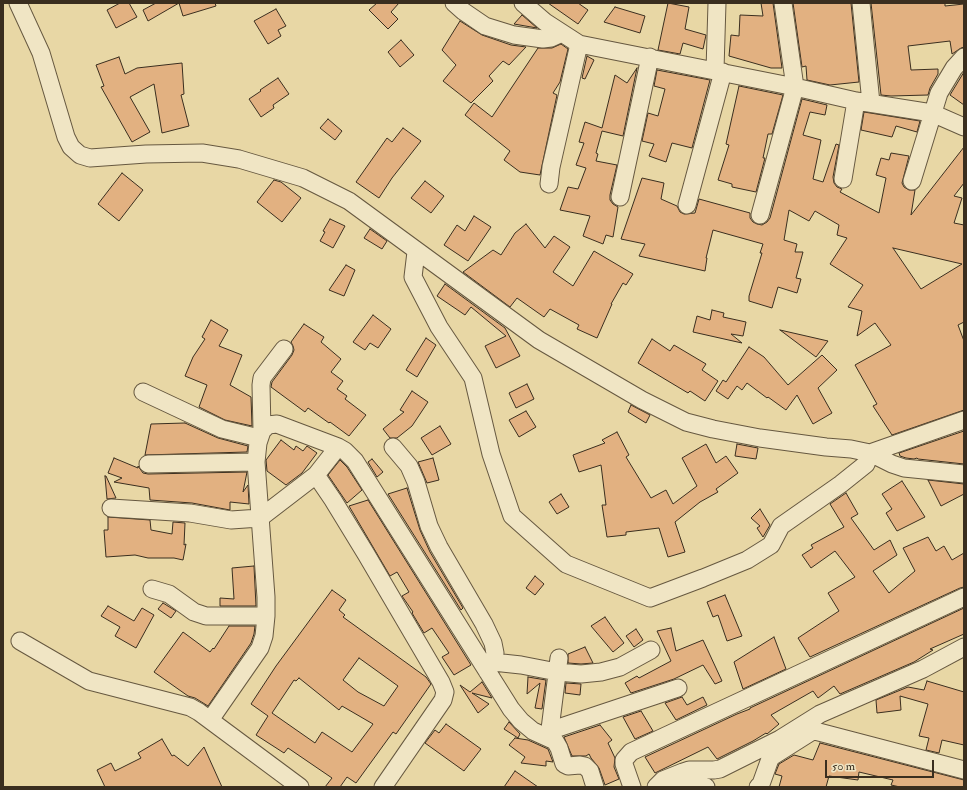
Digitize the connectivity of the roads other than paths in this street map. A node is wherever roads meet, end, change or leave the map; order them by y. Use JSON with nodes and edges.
{"nodes":[{"id":1,"x":18,"y":3,"type":"edge"},
{"id":2,"x":454,"y":3,"type":"edge"},
{"id":3,"x":523,"y":3,"type":"edge"},
{"id":4,"x":717,"y":3,"type":"edge"},
{"id":5,"x":783,"y":3,"type":"edge"},
{"id":6,"x":861,"y":3,"type":"edge"},
{"id":7,"x":562,"y":33,"type":"junction"},
{"id":8,"x":579,"y":44,"type":"junction"},
{"id":9,"x":650,"y":57,"type":"junction"},
{"id":10,"x":963,"y":61,"type":"edge"},
{"id":11,"x":719,"y":71,"type":"junction"},
{"id":12,"x":795,"y":86,"type":"junction"},
{"id":13,"x":863,"y":102,"type":"junction"},
{"id":14,"x":932,"y":113,"type":"junction"},
{"id":15,"x":964,"y":127,"type":"edge"},
{"id":16,"x":843,"y":178,"type":"dead end"},
{"id":17,"x":912,"y":181,"type":"dead end"},
{"id":18,"x":549,"y":184,"type":"dead end"},
{"id":19,"x":620,"y":197,"type":"dead end"},
{"id":20,"x":687,"y":205,"type":"dead end"},
{"id":21,"x":760,"y":215,"type":"dead end"},
{"id":22,"x":416,"y":252,"type":"junction"},
{"id":23,"x":284,"y":348,"type":"dead end"},
{"id":24,"x":143,"y":392,"type":"dead end"},
{"id":25,"x":964,"y":420,"type":"edge"},
{"id":26,"x":261,"y":435,"type":"junction"},
{"id":27,"x":338,"y":447,"type":"junction"},
{"id":28,"x":393,"y":447,"type":"dead end"},
{"id":29,"x":870,"y":453,"type":"junction"},
{"id":30,"x":256,"y":462,"type":"junction"},
{"id":31,"x":148,"y":464,"type":"dead end"},
{"id":32,"x":964,"y":474,"type":"edge"},
{"id":33,"x":316,"y":475,"type":"junction"},
{"id":34,"x":111,"y":508,"type":"dead end"},
{"id":35,"x":260,"y":518,"type":"junction"},
{"id":36,"x":152,"y":589,"type":"dead end"},
{"id":37,"x":964,"y":597,"type":"edge"},
{"id":38,"x":266,"y":616,"type":"junction"},
{"id":39,"x":20,"y":641,"type":"dead end"},
{"id":40,"x":964,"y":647,"type":"edge"},
{"id":41,"x":651,"y":650,"type":"dead end"},
{"id":42,"x":558,"y":665,"type":"junction"},
{"id":43,"x":490,"y":666,"type":"junction"},
{"id":44,"x":678,"y":688,"type":"dead end"},
{"id":45,"x":210,"y":720,"type":"junction"},
{"id":46,"x":549,"y":734,"type":"junction"},
{"id":47,"x":964,"y":770,"type":"edge"},
{"id":48,"x":300,"y":787,"type":"edge"},
{"id":49,"x":383,"y":787,"type":"edge"},
{"id":50,"x":595,"y":787,"type":"edge"},
{"id":51,"x":632,"y":787,"type":"edge"},
{"id":52,"x":656,"y":787,"type":"edge"},
{"id":53,"x":672,"y":787,"type":"edge"},
{"id":54,"x":706,"y":787,"type":"edge"},
{"id":55,"x":758,"y":787,"type":"edge"}],
"edges":[{"from":1,"to":22,"type":"street"},
{"from":2,"to":7,"type":"street"},
{"from":3,"to":7,"type":"street"},
{"from":4,"to":11,"type":"street"},
{"from":5,"to":12,"type":"street"},
{"from":6,"to":13,"type":"street"},
{"from":7,"to":8,"type":"street"},
{"from":8,"to":9,"type":"street"},
{"from":8,"to":18,"type":"street"},
{"from":9,"to":11,"type":"street"},
{"from":9,"to":19,"type":"street"},
{"from":10,"to":14,"type":"street"},
{"from":11,"to":12,"type":"street"},
{"from":11,"to":20,"type":"street"},
{"from":12,"to":13,"type":"street"},
{"from":12,"to":21,"type":"street"},
{"from":13,"to":14,"type":"street"},
{"from":13,"to":16,"type":"street"},
{"from":14,"to":15,"type":"street"},
{"from":14,"to":17,"type":"street"},
{"from":22,"to":29,"type":"street"},
{"from":22,"to":29,"type":"street"},
{"from":23,"to":26,"type":"street"},
{"from":24,"to":26,"type":"street"},
{"from":25,"to":29,"type":"street"},
{"from":26,"to":27,"type":"street"},
{"from":26,"to":30,"type":"street"},
{"from":27,"to":33,"type":"street"},
{"from":27,"to":43,"type":"street"},
{"from":28,"to":43,"type":"street"},
{"from":29,"to":32,"type":"street"},
{"from":30,"to":31,"type":"street"},
{"from":30,"to":35,"type":"street"},
{"from":33,"to":35,"type":"street"},
{"from":33,"to":49,"type":"street"},
{"from":34,"to":35,"type":"street"},
{"from":35,"to":38,"type":"street"},
{"from":36,"to":38,"type":"street"},
{"from":37,"to":51,"type":"street"},
{"from":38,"to":45,"type":"street"},
{"from":39,"to":45,"type":"street"},
{"from":40,"to":52,"type":"street"},
{"from":41,"to":42,"type":"street"},
{"from":42,"to":43,"type":"street"},
{"from":42,"to":46,"type":"street"},
{"from":43,"to":46,"type":"street"},
{"from":44,"to":46,"type":"street"},
{"from":45,"to":48,"type":"street"},
{"from":46,"to":50,"type":"street"},
{"from":47,"to":55,"type":"street"},
{"from":53,"to":54,"type":"street"}]}
